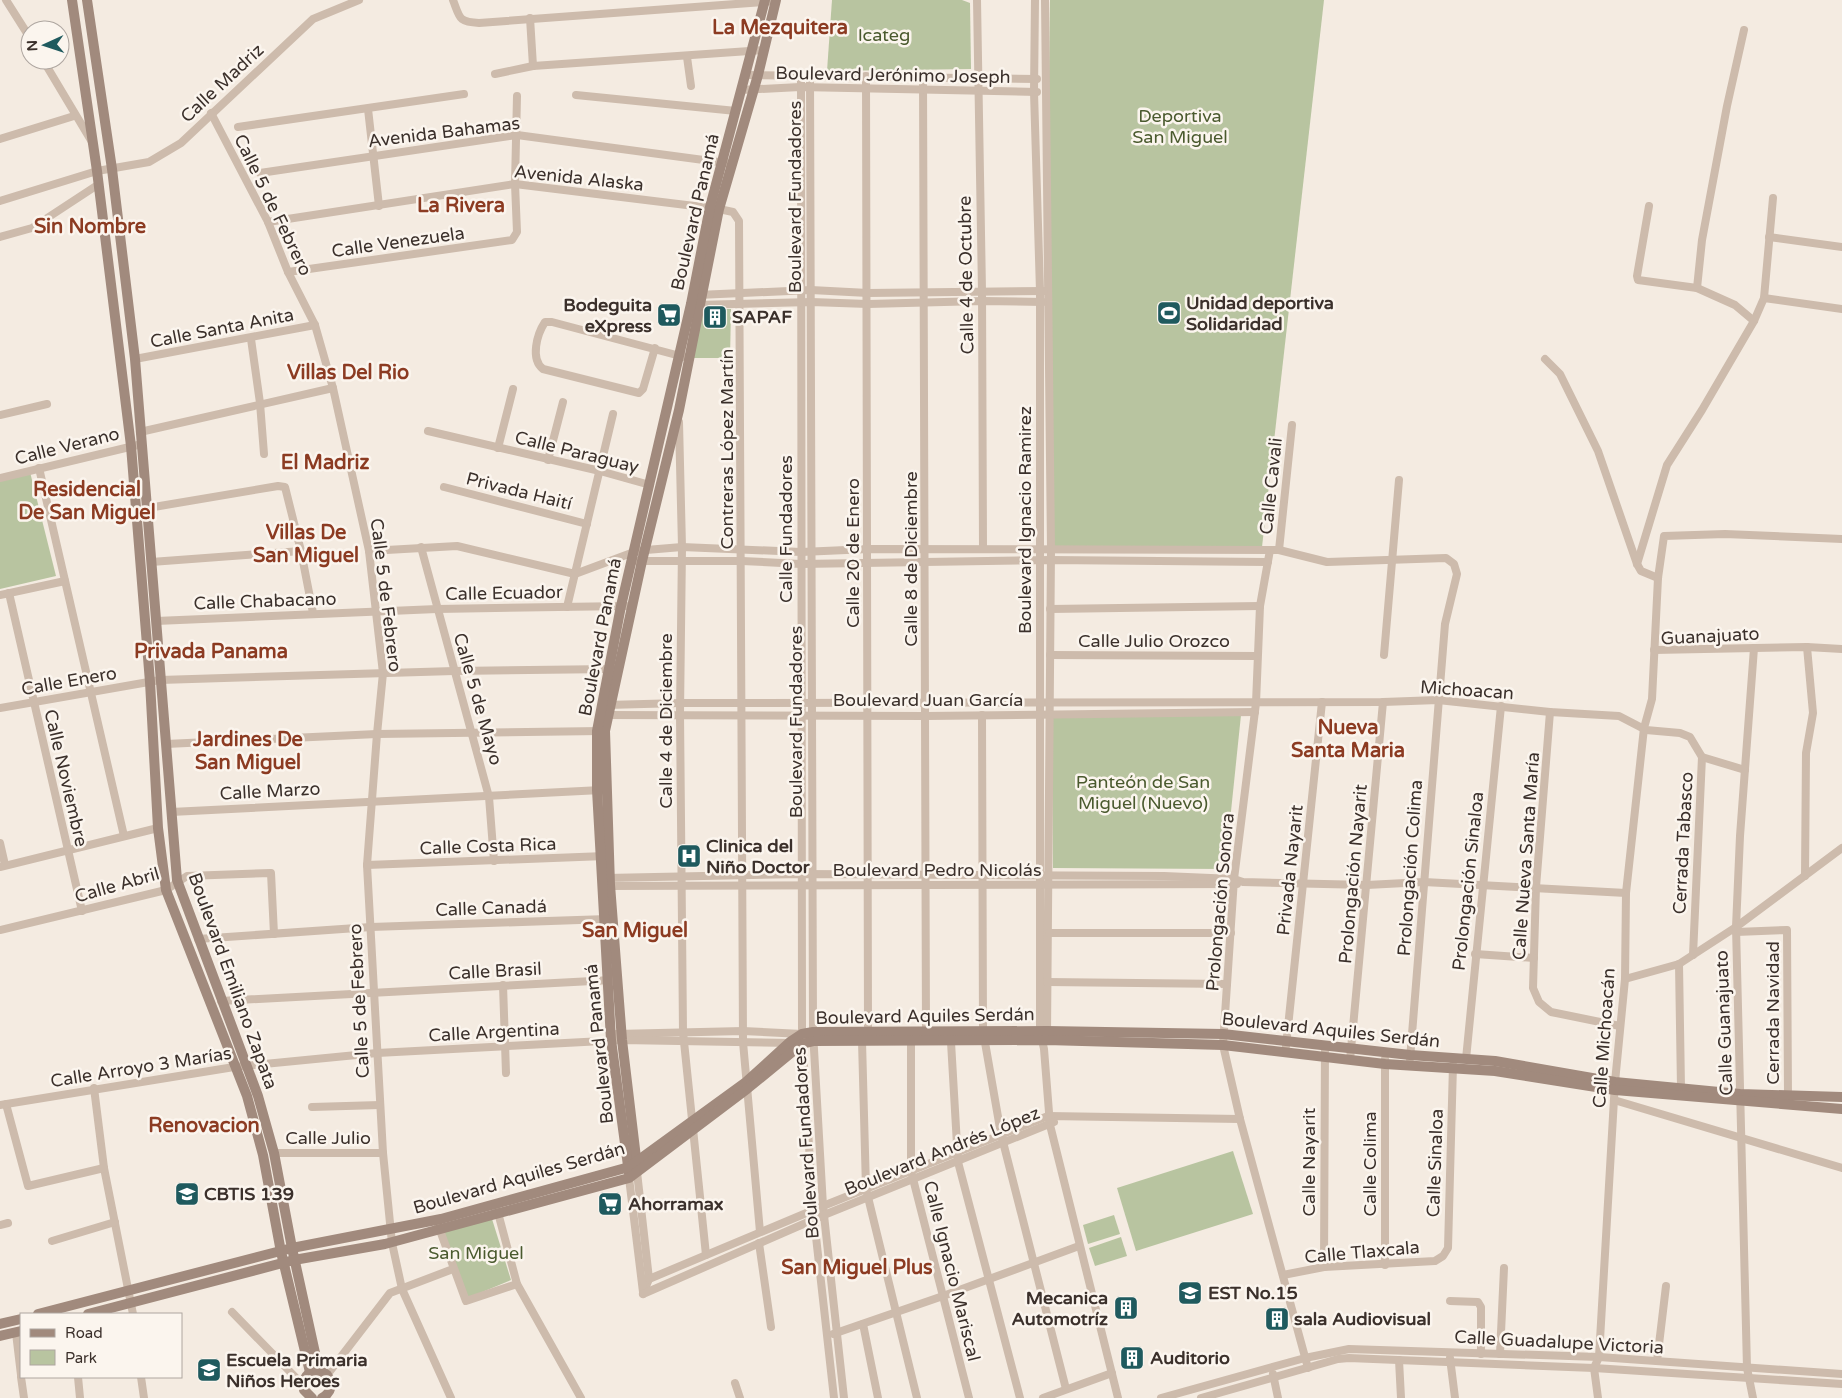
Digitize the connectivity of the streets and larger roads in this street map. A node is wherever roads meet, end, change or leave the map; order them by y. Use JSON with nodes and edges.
{"nodes":[{"id":1,"x":6,"y":0,"type":"edge"},
{"id":2,"x":72,"y":0,"type":"edge"},
{"id":3,"x":87,"y":0,"type":"edge"},
{"id":4,"x":359,"y":0,"type":"edge"},
{"id":5,"x":453,"y":0,"type":"edge"},
{"id":6,"x":776,"y":0,"type":"edge"},
{"id":7,"x":977,"y":0,"type":"edge"},
{"id":8,"x":1035,"y":0,"type":"edge"},
{"id":9,"x":1045,"y":0,"type":"edge"},
{"id":10,"x":765,"y":1,"type":"edge"},
{"id":11,"x":530,"y":18,"type":"junction"},
{"id":12,"x":20,"y":22,"type":"edge"},
{"id":13,"x":1744,"y":30,"type":"dead end"},
{"id":14,"x":752,"y":50,"type":"junction"},
{"id":15,"x":764,"y":50,"type":"junction"},
{"id":16,"x":687,"y":57,"type":"junction"},
{"id":17,"x":534,"y":66,"type":"junction"},
{"id":18,"x":49,"y":70,"type":"edge"},
{"id":19,"x":495,"y":74,"type":"dead end"},
{"id":20,"x":801,"y":74,"type":"junction"},
{"id":21,"x":810,"y":74,"type":"junction"},
{"id":22,"x":745,"y":75,"type":"junction"},
{"id":23,"x":758,"y":75,"type":"junction"},
{"id":24,"x":866,"y":76,"type":"junction"},
{"id":25,"x":923,"y":77,"type":"junction"},
{"id":26,"x":977,"y":78,"type":"junction"},
{"id":27,"x":1044,"y":78,"type":"junction"},
{"id":28,"x":1034,"y":79,"type":"junction"},
{"id":29,"x":691,"y":86,"type":"dead end"},
{"id":30,"x":800,"y":87,"type":"junction"},
{"id":31,"x":810,"y":88,"type":"junction"},
{"id":32,"x":867,"y":89,"type":"junction"},
{"id":33,"x":742,"y":90,"type":"junction"},
{"id":34,"x":753,"y":90,"type":"junction"},
{"id":35,"x":922,"y":90,"type":"junction"},
{"id":36,"x":977,"y":91,"type":"junction"},
{"id":37,"x":1034,"y":92,"type":"junction"},
{"id":38,"x":1044,"y":93,"type":"junction"},
{"id":39,"x":464,"y":94,"type":"dead end"},
{"id":40,"x":576,"y":95,"type":"dead end"},
{"id":41,"x":518,"y":96,"type":"dead end"},
{"id":42,"x":368,"y":109,"type":"junction"},
{"id":43,"x":736,"y":111,"type":"junction"},
{"id":44,"x":211,"y":113,"type":"junction"},
{"id":45,"x":74,"y":116,"type":"junction"},
{"id":46,"x":238,"y":127,"type":"dead end"},
{"id":47,"x":517,"y":136,"type":"junction"},
{"id":48,"x":0,"y":139,"type":"edge"},
{"id":49,"x":93,"y":143,"type":"junction"},
{"id":50,"x":373,"y":156,"type":"junction"},
{"id":51,"x":721,"y":162,"type":"junction"},
{"id":52,"x":732,"y":164,"type":"junction"},
{"id":53,"x":112,"y":169,"type":"junction"},
{"id":54,"x":97,"y":171,"type":"junction"},
{"id":55,"x":260,"y":173,"type":"dead end"},
{"id":56,"x":99,"y":184,"type":"junction"},
{"id":57,"x":515,"y":184,"type":"junction"},
{"id":58,"x":1773,"y":198,"type":"dead end"},
{"id":59,"x":0,"y":201,"type":"edge"},
{"id":60,"x":379,"y":206,"type":"junction"},
{"id":61,"x":1649,"y":206,"type":"dead end"},
{"id":62,"x":714,"y":208,"type":"junction"},
{"id":63,"x":268,"y":222,"type":"junction"},
{"id":64,"x":1769,"y":237,"type":"junction"},
{"id":65,"x":0,"y":238,"type":"edge"},
{"id":66,"x":1842,"y":247,"type":"edge"},
{"id":67,"x":288,"y":272,"type":"junction"},
{"id":68,"x":1696,"y":288,"type":"junction"},
{"id":69,"x":811,"y":290,"type":"junction"},
{"id":70,"x":1048,"y":290,"type":"junction"},
{"id":71,"x":801,"y":291,"type":"junction"},
{"id":72,"x":925,"y":291,"type":"junction"},
{"id":73,"x":982,"y":291,"type":"junction"},
{"id":74,"x":1040,"y":292,"type":"junction"},
{"id":75,"x":868,"y":293,"type":"junction"},
{"id":76,"x":741,"y":294,"type":"junction"},
{"id":77,"x":1764,"y":298,"type":"junction"},
{"id":78,"x":696,"y":300,"type":"junction"},
{"id":79,"x":982,"y":301,"type":"junction"},
{"id":80,"x":801,"y":302,"type":"junction"},
{"id":81,"x":811,"y":302,"type":"junction"},
{"id":82,"x":1048,"y":302,"type":"junction"},
{"id":83,"x":925,"y":303,"type":"junction"},
{"id":84,"x":1040,"y":303,"type":"junction"},
{"id":85,"x":868,"y":304,"type":"junction"},
{"id":86,"x":741,"y":305,"type":"junction"},
{"id":87,"x":1842,"y":309,"type":"edge"},
{"id":88,"x":1754,"y":321,"type":"junction"},
{"id":89,"x":315,"y":325,"type":"junction"},
{"id":90,"x":251,"y":339,"type":"junction"},
{"id":91,"x":655,"y":348,"type":"junction"},
{"id":92,"x":678,"y":356,"type":"junction"},
{"id":93,"x":689,"y":358,"type":"junction"},
{"id":94,"x":135,"y":359,"type":"junction"},
{"id":95,"x":1545,"y":359,"type":"dead end"},
{"id":96,"x":333,"y":388,"type":"junction"},
{"id":97,"x":513,"y":389,"type":"dead end"},
{"id":98,"x":563,"y":402,"type":"dead end"},
{"id":99,"x":260,"y":403,"type":"junction"},
{"id":100,"x":47,"y":404,"type":"dead end"},
{"id":101,"x":679,"y":410,"type":"junction"},
{"id":102,"x":613,"y":414,"type":"dead end"},
{"id":103,"x":0,"y":415,"type":"edge"},
{"id":104,"x":1292,"y":425,"type":"dead end"},
{"id":105,"x":428,"y":431,"type":"dead end"},
{"id":106,"x":140,"y":432,"type":"junction"},
{"id":107,"x":142,"y":444,"type":"junction"},
{"id":108,"x":130,"y":446,"type":"junction"},
{"id":109,"x":498,"y":448,"type":"junction"},
{"id":110,"x":264,"y":454,"type":"dead end"},
{"id":111,"x":548,"y":460,"type":"junction"},
{"id":112,"x":39,"y":468,"type":"junction"},
{"id":113,"x":600,"y":471,"type":"junction"},
{"id":114,"x":0,"y":478,"type":"edge"},
{"id":115,"x":1399,"y":480,"type":"dead end"},
{"id":116,"x":650,"y":485,"type":"junction"},
{"id":117,"x":444,"y":487,"type":"dead end"},
{"id":118,"x":148,"y":508,"type":"junction"},
{"id":119,"x":587,"y":524,"type":"junction"},
{"id":120,"x":1842,"y":539,"type":"edge"},
{"id":121,"x":421,"y":547,"type":"junction"},
{"id":122,"x":682,"y":547,"type":"junction"},
{"id":123,"x":742,"y":548,"type":"junction"},
{"id":124,"x":868,"y":549,"type":"junction"},
{"id":125,"x":983,"y":549,"type":"junction"},
{"id":126,"x":646,"y":550,"type":"junction"},
{"id":127,"x":926,"y":550,"type":"junction"},
{"id":128,"x":1040,"y":550,"type":"junction"},
{"id":129,"x":1051,"y":550,"type":"junction"},
{"id":130,"x":1270,"y":550,"type":"junction"},
{"id":131,"x":1279,"y":550,"type":"junction"},
{"id":132,"x":301,"y":551,"type":"junction"},
{"id":133,"x":368,"y":552,"type":"junction"},
{"id":134,"x":801,"y":552,"type":"junction"},
{"id":135,"x":810,"y":552,"type":"junction"},
{"id":136,"x":636,"y":558,"type":"junction"},
{"id":137,"x":1050,"y":560,"type":"junction"},
{"id":138,"x":1392,"y":560,"type":"junction"},
{"id":139,"x":682,"y":561,"type":"junction"},
{"id":140,"x":742,"y":561,"type":"junction"},
{"id":141,"x":1039,"y":561,"type":"junction"},
{"id":142,"x":151,"y":562,"type":"junction"},
{"id":143,"x":1268,"y":562,"type":"junction"},
{"id":144,"x":868,"y":563,"type":"junction"},
{"id":145,"x":926,"y":563,"type":"junction"},
{"id":146,"x":801,"y":564,"type":"junction"},
{"id":147,"x":810,"y":564,"type":"junction"},
{"id":148,"x":1637,"y":564,"type":"junction"},
{"id":149,"x":575,"y":574,"type":"junction"},
{"id":150,"x":1658,"y":578,"type":"junction"},
{"id":151,"x":65,"y":581,"type":"junction"},
{"id":152,"x":9,"y":593,"type":"junction"},
{"id":153,"x":0,"y":595,"type":"edge"},
{"id":154,"x":621,"y":606,"type":"junction"},
{"id":155,"x":1260,"y":606,"type":"junction"},
{"id":156,"x":568,"y":607,"type":"junction"},
{"id":157,"x":632,"y":607,"type":"junction"},
{"id":158,"x":437,"y":609,"type":"junction"},
{"id":159,"x":1050,"y":609,"type":"junction"},
{"id":160,"x":376,"y":612,"type":"junction"},
{"id":161,"x":313,"y":613,"type":"junction"},
{"id":162,"x":156,"y":621,"type":"junction"},
{"id":163,"x":1807,"y":647,"type":"junction"},
{"id":164,"x":1754,"y":648,"type":"junction"},
{"id":165,"x":1842,"y":649,"type":"edge"},
{"id":166,"x":1654,"y":650,"type":"junction"},
{"id":167,"x":1050,"y":655,"type":"junction"},
{"id":168,"x":1384,"y":655,"type":"dead end"},
{"id":169,"x":1257,"y":656,"type":"junction"},
{"id":170,"x":613,"y":670,"type":"junction"},
{"id":171,"x":454,"y":671,"type":"junction"},
{"id":172,"x":384,"y":673,"type":"junction"},
{"id":173,"x":155,"y":681,"type":"junction"},
{"id":174,"x":92,"y":692,"type":"junction"},
{"id":175,"x":1438,"y":700,"type":"junction"},
{"id":176,"x":32,"y":702,"type":"junction"},
{"id":177,"x":1256,"y":702,"type":"junction"},
{"id":178,"x":1322,"y":702,"type":"junction"},
{"id":179,"x":1383,"y":702,"type":"junction"},
{"id":180,"x":681,"y":703,"type":"junction"},
{"id":181,"x":742,"y":703,"type":"junction"},
{"id":182,"x":802,"y":703,"type":"junction"},
{"id":183,"x":812,"y":703,"type":"junction"},
{"id":184,"x":926,"y":703,"type":"junction"},
{"id":185,"x":868,"y":704,"type":"junction"},
{"id":186,"x":1039,"y":704,"type":"junction"},
{"id":187,"x":1049,"y":704,"type":"junction"},
{"id":188,"x":1502,"y":706,"type":"junction"},
{"id":189,"x":0,"y":708,"type":"edge"},
{"id":190,"x":606,"y":710,"type":"junction"},
{"id":191,"x":1255,"y":712,"type":"junction"},
{"id":192,"x":1550,"y":712,"type":"junction"},
{"id":193,"x":680,"y":713,"type":"junction"},
{"id":194,"x":742,"y":714,"type":"junction"},
{"id":195,"x":868,"y":714,"type":"junction"},
{"id":196,"x":982,"y":714,"type":"junction"},
{"id":197,"x":802,"y":715,"type":"junction"},
{"id":198,"x":812,"y":715,"type":"junction"},
{"id":199,"x":1040,"y":715,"type":"junction"},
{"id":200,"x":1050,"y":715,"type":"junction"},
{"id":201,"x":926,"y":716,"type":"junction"},
{"id":202,"x":1644,"y":728,"type":"junction"},
{"id":203,"x":601,"y":731,"type":"junction"},
{"id":204,"x":472,"y":732,"type":"junction"},
{"id":205,"x":376,"y":734,"type":"junction"},
{"id":206,"x":166,"y":744,"type":"junction"},
{"id":207,"x":1702,"y":757,"type":"junction"},
{"id":208,"x":1744,"y":770,"type":"junction"},
{"id":209,"x":601,"y":790,"type":"junction"},
{"id":210,"x":489,"y":797,"type":"junction"},
{"id":211,"x":371,"y":800,"type":"junction"},
{"id":212,"x":171,"y":812,"type":"junction"},
{"id":213,"x":158,"y":828,"type":"junction"},
{"id":214,"x":124,"y":836,"type":"junction"},
{"id":215,"x":0,"y":843,"type":"edge"},
{"id":216,"x":1842,"y":848,"type":"edge"},
{"id":217,"x":68,"y":850,"type":"junction"},
{"id":218,"x":604,"y":856,"type":"junction"},
{"id":219,"x":494,"y":861,"type":"junction"},
{"id":220,"x":367,"y":865,"type":"junction"},
{"id":221,"x":3,"y":866,"type":"edge"},
{"id":222,"x":802,"y":874,"type":"junction"},
{"id":223,"x":812,"y":874,"type":"junction"},
{"id":224,"x":868,"y":874,"type":"junction"},
{"id":225,"x":926,"y":875,"type":"junction"},
{"id":226,"x":982,"y":876,"type":"junction"},
{"id":227,"x":1040,"y":876,"type":"junction"},
{"id":228,"x":1049,"y":876,"type":"junction"},
{"id":229,"x":1805,"y":876,"type":"junction"},
{"id":230,"x":177,"y":880,"type":"junction"},
{"id":231,"x":681,"y":881,"type":"junction"},
{"id":232,"x":742,"y":881,"type":"junction"},
{"id":233,"x":606,"y":882,"type":"junction"},
{"id":234,"x":1234,"y":882,"type":"junction"},
{"id":235,"x":1424,"y":882,"type":"junction"},
{"id":236,"x":802,"y":883,"type":"junction"},
{"id":237,"x":812,"y":884,"type":"junction"},
{"id":238,"x":1304,"y":884,"type":"junction"},
{"id":239,"x":868,"y":885,"type":"junction"},
{"id":240,"x":1040,"y":885,"type":"junction"},
{"id":241,"x":1049,"y":885,"type":"junction"},
{"id":242,"x":1367,"y":885,"type":"junction"},
{"id":243,"x":926,"y":886,"type":"junction"},
{"id":244,"x":982,"y":886,"type":"junction"},
{"id":245,"x":1482,"y":886,"type":"junction"},
{"id":246,"x":1536,"y":887,"type":"junction"},
{"id":247,"x":166,"y":890,"type":"junction"},
{"id":248,"x":1626,"y":893,"type":"junction"},
{"id":249,"x":82,"y":911,"type":"junction"},
{"id":250,"x":608,"y":919,"type":"junction"},
{"id":251,"x":370,"y":927,"type":"junction"},
{"id":252,"x":0,"y":930,"type":"edge"},
{"id":253,"x":1736,"y":930,"type":"junction"},
{"id":254,"x":1049,"y":933,"type":"junction"},
{"id":255,"x":1230,"y":933,"type":"junction"},
{"id":256,"x":274,"y":934,"type":"junction"},
{"id":257,"x":198,"y":940,"type":"junction"},
{"id":258,"x":1475,"y":954,"type":"junction"},
{"id":259,"x":1693,"y":955,"type":"junction"},
{"id":260,"x":1534,"y":958,"type":"junction"},
{"id":261,"x":1679,"y":964,"type":"junction"},
{"id":262,"x":1625,"y":979,"type":"junction"},
{"id":263,"x":612,"y":980,"type":"junction"},
{"id":264,"x":1047,"y":982,"type":"junction"},
{"id":265,"x":1228,"y":984,"type":"junction"},
{"id":266,"x":503,"y":986,"type":"junction"},
{"id":267,"x":374,"y":992,"type":"junction"},
{"id":268,"x":221,"y":1001,"type":"junction"},
{"id":269,"x":1620,"y":1026,"type":"junction"},
{"id":270,"x":868,"y":1030,"type":"junction"},
{"id":271,"x":743,"y":1031,"type":"junction"},
{"id":272,"x":683,"y":1032,"type":"junction"},
{"id":273,"x":911,"y":1036,"type":"junction"},
{"id":274,"x":984,"y":1036,"type":"junction"},
{"id":275,"x":616,"y":1037,"type":"junction"},
{"id":276,"x":814,"y":1037,"type":"junction"},
{"id":277,"x":926,"y":1037,"type":"junction"},
{"id":278,"x":802,"y":1039,"type":"junction"},
{"id":279,"x":1044,"y":1039,"type":"junction"},
{"id":280,"x":684,"y":1040,"type":"junction"},
{"id":281,"x":1223,"y":1040,"type":"junction"},
{"id":282,"x":862,"y":1041,"type":"junction"},
{"id":283,"x":1287,"y":1041,"type":"junction"},
{"id":284,"x":743,"y":1042,"type":"junction"},
{"id":285,"x":790,"y":1042,"type":"junction"},
{"id":286,"x":951,"y":1042,"type":"junction"},
{"id":287,"x":1326,"y":1045,"type":"junction"},
{"id":288,"x":504,"y":1047,"type":"junction"},
{"id":289,"x":1352,"y":1048,"type":"junction"},
{"id":290,"x":1385,"y":1052,"type":"junction"},
{"id":291,"x":377,"y":1053,"type":"junction"},
{"id":292,"x":1285,"y":1053,"type":"junction"},
{"id":293,"x":1324,"y":1058,"type":"junction"},
{"id":294,"x":1466,"y":1058,"type":"junction"},
{"id":295,"x":1350,"y":1060,"type":"junction"},
{"id":296,"x":1410,"y":1061,"type":"junction"},
{"id":297,"x":1385,"y":1064,"type":"junction"},
{"id":298,"x":1454,"y":1064,"type":"junction"},
{"id":299,"x":247,"y":1066,"type":"junction"},
{"id":300,"x":234,"y":1067,"type":"junction"},
{"id":301,"x":506,"y":1073,"type":"dead end"},
{"id":302,"x":746,"y":1086,"type":"junction"},
{"id":303,"x":94,"y":1088,"type":"junction"},
{"id":304,"x":1681,"y":1088,"type":"junction"},
{"id":305,"x":1615,"y":1091,"type":"junction"},
{"id":306,"x":1788,"y":1096,"type":"junction"},
{"id":307,"x":1842,"y":1097,"type":"edge"},
{"id":308,"x":1741,"y":1098,"type":"junction"},
{"id":309,"x":3,"y":1104,"type":"edge"},
{"id":310,"x":380,"y":1105,"type":"junction"},
{"id":311,"x":312,"y":1107,"type":"dead end"},
{"id":312,"x":1842,"y":1109,"type":"edge"},
{"id":313,"x":1240,"y":1119,"type":"junction"},
{"id":314,"x":1049,"y":1120,"type":"junction"},
{"id":315,"x":693,"y":1124,"type":"junction"},
{"id":316,"x":1001,"y":1134,"type":"junction"},
{"id":317,"x":1743,"y":1140,"type":"junction"},
{"id":318,"x":1004,"y":1143,"type":"junction"},
{"id":319,"x":958,"y":1152,"type":"junction"},
{"id":320,"x":274,"y":1153,"type":"junction"},
{"id":321,"x":382,"y":1153,"type":"junction"},
{"id":322,"x":958,"y":1162,"type":"junction"},
{"id":323,"x":104,"y":1168,"type":"junction"},
{"id":324,"x":1842,"y":1168,"type":"edge"},
{"id":325,"x":633,"y":1170,"type":"junction"},
{"id":326,"x":911,"y":1171,"type":"junction"},
{"id":327,"x":914,"y":1180,"type":"junction"},
{"id":328,"x":866,"y":1189,"type":"junction"},
{"id":329,"x":868,"y":1198,"type":"junction"},
{"id":330,"x":823,"y":1206,"type":"junction"},
{"id":331,"x":497,"y":1209,"type":"junction"},
{"id":332,"x":813,"y":1210,"type":"junction"},
{"id":333,"x":824,"y":1215,"type":"junction"},
{"id":334,"x":814,"y":1220,"type":"junction"},
{"id":335,"x":115,"y":1222,"type":"junction"},
{"id":336,"x":8,"y":1223,"type":"dead end"},
{"id":337,"x":0,"y":1225,"type":"edge"},
{"id":338,"x":438,"y":1225,"type":"junction"},
{"id":339,"x":390,"y":1230,"type":"junction"},
{"id":340,"x":760,"y":1232,"type":"junction"},
{"id":341,"x":52,"y":1241,"type":"dead end"},
{"id":342,"x":392,"y":1243,"type":"junction"},
{"id":343,"x":759,"y":1243,"type":"junction"},
{"id":344,"x":1079,"y":1246,"type":"junction"},
{"id":345,"x":292,"y":1248,"type":"junction"},
{"id":346,"x":281,"y":1252,"type":"junction"},
{"id":347,"x":706,"y":1255,"type":"junction"},
{"id":348,"x":1443,"y":1256,"type":"joint"},
{"id":349,"x":289,"y":1261,"type":"junction"},
{"id":350,"x":1033,"y":1263,"type":"junction"},
{"id":351,"x":1385,"y":1265,"type":"junction"},
{"id":352,"x":1324,"y":1266,"type":"junction"},
{"id":353,"x":1504,"y":1268,"type":"dead end"},
{"id":354,"x":453,"y":1269,"type":"junction"},
{"id":355,"x":1282,"y":1275,"type":"junction"},
{"id":356,"x":649,"y":1279,"type":"junction"},
{"id":357,"x":988,"y":1280,"type":"junction"},
{"id":358,"x":517,"y":1284,"type":"junction"},
{"id":359,"x":1666,"y":1286,"type":"dead end"},
{"id":360,"x":402,"y":1289,"type":"junction"},
{"id":361,"x":130,"y":1290,"type":"junction"},
{"id":362,"x":643,"y":1294,"type":"junction"},
{"id":363,"x":943,"y":1296,"type":"junction"},
{"id":364,"x":1450,"y":1301,"type":"dead end"},
{"id":365,"x":131,"y":1303,"type":"junction"},
{"id":366,"x":232,"y":1312,"type":"dead end"},
{"id":367,"x":42,"y":1313,"type":"edge"},
{"id":368,"x":92,"y":1313,"type":"edge"},
{"id":369,"x":133,"y":1313,"type":"edge"},
{"id":370,"x":895,"y":1313,"type":"junction"},
{"id":371,"x":20,"y":1318,"type":"edge"},
{"id":372,"x":0,"y":1324,"type":"edge"},
{"id":373,"x":862,"y":1324,"type":"junction"},
{"id":374,"x":771,"y":1327,"type":"dead end"},
{"id":375,"x":18,"y":1332,"type":"edge"},
{"id":376,"x":837,"y":1332,"type":"junction"},
{"id":377,"x":0,"y":1336,"type":"edge"},
{"id":378,"x":827,"y":1336,"type":"junction"},
{"id":379,"x":1450,"y":1351,"type":"junction"},
{"id":380,"x":1481,"y":1354,"type":"junction"},
{"id":381,"x":1500,"y":1354,"type":"junction"},
{"id":382,"x":1599,"y":1357,"type":"junction"},
{"id":383,"x":1305,"y":1358,"type":"junction"},
{"id":384,"x":1399,"y":1360,"type":"junction"},
{"id":385,"x":20,"y":1361,"type":"edge"},
{"id":386,"x":1657,"y":1361,"type":"junction"},
{"id":387,"x":1451,"y":1362,"type":"junction"},
{"id":388,"x":1271,"y":1367,"type":"junction"},
{"id":389,"x":1308,"y":1368,"type":"junction"},
{"id":390,"x":1594,"y":1368,"type":"junction"},
{"id":391,"x":1747,"y":1368,"type":"junction"},
{"id":392,"x":319,"y":1373,"type":"junction"},
{"id":393,"x":1112,"y":1373,"type":"junction"},
{"id":394,"x":1842,"y":1374,"type":"edge"},
{"id":395,"x":1749,"y":1376,"type":"junction"},
{"id":396,"x":1273,"y":1377,"type":"junction"},
{"id":397,"x":21,"y":1378,"type":"edge"},
{"id":398,"x":78,"y":1378,"type":"edge"},
{"id":399,"x":141,"y":1378,"type":"edge"},
{"id":400,"x":735,"y":1383,"type":"dead end"},
{"id":401,"x":1842,"y":1384,"type":"edge"},
{"id":402,"x":303,"y":1385,"type":"junction"},
{"id":403,"x":1066,"y":1389,"type":"junction"},
{"id":404,"x":308,"y":1397,"type":"edge"},
{"id":405,"x":325,"y":1397,"type":"edge"},
{"id":406,"x":24,"y":1398,"type":"edge"},
{"id":407,"x":80,"y":1398,"type":"edge"},
{"id":408,"x":144,"y":1398,"type":"edge"},
{"id":409,"x":450,"y":1398,"type":"edge"},
{"id":410,"x":580,"y":1398,"type":"edge"},
{"id":411,"x":740,"y":1398,"type":"edge"},
{"id":412,"x":834,"y":1398,"type":"edge"},
{"id":413,"x":844,"y":1398,"type":"edge"},
{"id":414,"x":878,"y":1398,"type":"edge"},
{"id":415,"x":917,"y":1398,"type":"edge"},
{"id":416,"x":969,"y":1398,"type":"edge"},
{"id":417,"x":1020,"y":1398,"type":"edge"},
{"id":418,"x":1042,"y":1398,"type":"edge"},
{"id":419,"x":1118,"y":1398,"type":"edge"},
{"id":420,"x":1161,"y":1398,"type":"edge"},
{"id":421,"x":1201,"y":1398,"type":"edge"},
{"id":422,"x":1278,"y":1398,"type":"edge"},
{"id":423,"x":1401,"y":1398,"type":"edge"},
{"id":424,"x":1455,"y":1398,"type":"edge"},
{"id":425,"x":1598,"y":1398,"type":"edge"},
{"id":426,"x":1753,"y":1398,"type":"edge"}],
"edges":[{"from":1,"to":12,"type":"street"},
{"from":2,"to":49,"type":"street","name":"Boulevard Emiliano Zapata"},
{"from":3,"to":53,"type":"street","name":"Boulevard Emiliano Zapata"},
{"from":4,"to":44,"type":"street","name":"Calle Madriz"},
{"from":5,"to":11,"type":"street"},
{"from":6,"to":10,"type":"street"},
{"from":6,"to":15,"type":"street","name":"Boulevard Panamá"},
{"from":7,"to":26,"type":"street","name":"Calle 4 de Octubre"},
{"from":8,"to":28,"type":"street","name":"Boulevard Ignacio Ramirez"},
{"from":9,"to":27,"type":"street","name":"Boulevard Ignacio Ramirez"},
{"from":10,"to":11,"type":"street"},
{"from":10,"to":14,"type":"street","name":"Boulevard Panamá"},
{"from":11,"to":17,"type":"street"},
{"from":13,"to":68,"type":"street"},
{"from":14,"to":15,"type":"street"},
{"from":14,"to":16,"type":"street"},
{"from":14,"to":22,"type":"street","name":"Boulevard Panamá"},
{"from":15,"to":23,"type":"street","name":"Boulevard Panamá"},
{"from":16,"to":17,"type":"street"},
{"from":16,"to":29,"type":"street"},
{"from":17,"to":19,"type":"street"},
{"from":18,"to":45,"type":"street","name":"Boulevard Emiliano Zapata"},
{"from":20,"to":21,"type":"street","name":"Boulevard Jerónimo Joseph"},
{"from":20,"to":23,"type":"street","name":"Boulevard Jerónimo Joseph"},
{"from":20,"to":30,"type":"street","name":"Calle Fundadores"},
{"from":21,"to":24,"type":"street","name":"Boulevard Jerónimo Joseph"},
{"from":21,"to":31,"type":"street","name":"Boulevard Fundadores"},
{"from":22,"to":23,"type":"street","name":"Boulevard Jerónimo Joseph"},
{"from":22,"to":33,"type":"street","name":"Boulevard Panamá"},
{"from":23,"to":34,"type":"street","name":"Boulevard Panamá"},
{"from":24,"to":25,"type":"street","name":"Boulevard Jerónimo Joseph"},
{"from":24,"to":32,"type":"street","name":"Calle 20 de Enero"},
{"from":25,"to":26,"type":"street","name":"Boulevard Jerónimo Joseph"},
{"from":25,"to":35,"type":"street","name":"Calle 8 de Diciembre"},
{"from":26,"to":28,"type":"street","name":"Boulevard Jerónimo Joseph"},
{"from":26,"to":36,"type":"street","name":"Calle 4 de Octubre"},
{"from":27,"to":28,"type":"street","name":"Boulevard Jerónimo Joseph"},
{"from":27,"to":38,"type":"street","name":"Boulevard Ignacio Ramirez"},
{"from":28,"to":37,"type":"street","name":"Boulevard Ignacio Ramirez"},
{"from":30,"to":31,"type":"street","name":"Boulevard Jerónimo Joseph"},
{"from":30,"to":34,"type":"street","name":"Boulevard Jerónimo Joseph"},
{"from":30,"to":71,"type":"street","name":"Calle Fundadores"},
{"from":31,"to":32,"type":"street","name":"Boulevard Jerónimo Joseph"},
{"from":31,"to":69,"type":"street","name":"Boulevard Fundadores"},
{"from":32,"to":35,"type":"street","name":"Boulevard Jerónimo Joseph"},
{"from":32,"to":75,"type":"street","name":"Calle 20 de Enero"},
{"from":33,"to":34,"type":"street","name":"Boulevard Jerónimo Joseph"},
{"from":33,"to":43,"type":"street","name":"Boulevard Panamá"},
{"from":34,"to":52,"type":"street","name":"Boulevard Panamá"},
{"from":35,"to":36,"type":"street","name":"Boulevard Jerónimo Joseph"},
{"from":35,"to":72,"type":"street","name":"Calle 8 de Diciembre"},
{"from":36,"to":37,"type":"street","name":"Boulevard Jerónimo Joseph"},
{"from":36,"to":73,"type":"street","name":"Calle 4 de Octubre"},
{"from":37,"to":38,"type":"street","name":"Boulevard Jerónimo Joseph"},
{"from":37,"to":74,"type":"street","name":"Boulevard Ignacio Ramirez"},
{"from":38,"to":70,"type":"street","name":"Boulevard Ignacio Ramirez"},
{"from":39,"to":42,"type":"street"},
{"from":40,"to":43,"type":"street"},
{"from":41,"to":47,"type":"street"},
{"from":42,"to":46,"type":"street"},
{"from":42,"to":50,"type":"street"},
{"from":43,"to":51,"type":"street","name":"Boulevard Panamá"},
{"from":44,"to":53,"type":"street","name":"Calle Madriz"},
{"from":44,"to":63,"type":"street","name":"Calle 5 de Febrero"},
{"from":45,"to":48,"type":"street"},
{"from":45,"to":49,"type":"street","name":"Boulevard Emiliano Zapata"},
{"from":47,"to":50,"type":"street","name":"Avenida Bahamas"},
{"from":47,"to":51,"type":"street","name":"Avenida Bahamas"},
{"from":47,"to":57,"type":"street"},
{"from":49,"to":54,"type":"street","name":"Boulevard Emiliano Zapata"},
{"from":50,"to":55,"type":"street","name":"Avenida Bahamas"},
{"from":50,"to":60,"type":"street"},
{"from":51,"to":52,"type":"street","name":"Avenida Bahamas"},
{"from":51,"to":62,"type":"street","name":"Boulevard Panamá"},
{"from":52,"to":62,"type":"street","name":"Boulevard Panamá"},
{"from":53,"to":54,"type":"street","name":"Calle Madriz"},
{"from":53,"to":94,"type":"street","name":"Boulevard Emiliano Zapata"},
{"from":54,"to":56,"type":"street","name":"Boulevard Emiliano Zapata"},
{"from":54,"to":59,"type":"street","name":"Calle Madriz"},
{"from":56,"to":65,"type":"street"},
{"from":56,"to":108,"type":"street","name":"Boulevard Emiliano Zapata"},
{"from":57,"to":60,"type":"street","name":"Avenida Alaska"},
{"from":57,"to":62,"type":"street","name":"Avenida Alaska"},
{"from":57,"to":67,"type":"street","name":"Calle Venezuela"},
{"from":58,"to":64,"type":"street"},
{"from":60,"to":63,"type":"street","name":"Avenida Alaska"},
{"from":61,"to":68,"type":"street"},
{"from":62,"to":76,"type":"street","name":"Contreras López Martín"},
{"from":62,"to":78,"type":"street","name":"Boulevard Panamá"},
{"from":63,"to":67,"type":"street","name":"Calle 5 de Febrero"},
{"from":64,"to":66,"type":"street"},
{"from":64,"to":77,"type":"street"},
{"from":67,"to":89,"type":"street","name":"Calle 5 de Febrero"},
{"from":68,"to":88,"type":"street"},
{"from":69,"to":71,"type":"street"},
{"from":69,"to":75,"type":"street"},
{"from":69,"to":81,"type":"street","name":"Boulevard Fundadores"},
{"from":70,"to":74,"type":"street"},
{"from":70,"to":82,"type":"street","name":"Boulevard Ignacio Ramirez"},
{"from":71,"to":76,"type":"street"},
{"from":71,"to":80,"type":"street","name":"Calle Fundadores"},
{"from":72,"to":73,"type":"street"},
{"from":72,"to":75,"type":"street"},
{"from":72,"to":83,"type":"street","name":"Calle 8 de Diciembre"},
{"from":73,"to":74,"type":"street"},
{"from":73,"to":79,"type":"street","name":"Calle 4 de Octubre"},
{"from":74,"to":84,"type":"street","name":"Boulevard Ignacio Ramirez"},
{"from":75,"to":85,"type":"street","name":"Calle 20 de Enero"},
{"from":76,"to":78,"type":"street"},
{"from":76,"to":86,"type":"street","name":"Contreras López Martín"},
{"from":77,"to":87,"type":"street"},
{"from":77,"to":88,"type":"street"},
{"from":78,"to":86,"type":"street"},
{"from":78,"to":92,"type":"street","name":"Boulevard Panamá"},
{"from":78,"to":93,"type":"street","name":"Boulevard Panamá"},
{"from":79,"to":83,"type":"street"},
{"from":79,"to":84,"type":"street"},
{"from":79,"to":125,"type":"street","name":"Calle 4 de Octubre"},
{"from":80,"to":81,"type":"street"},
{"from":80,"to":86,"type":"street"},
{"from":80,"to":134,"type":"street","name":"Calle Fundadores"},
{"from":81,"to":85,"type":"street"},
{"from":81,"to":135,"type":"street","name":"Boulevard Fundadores"},
{"from":82,"to":84,"type":"street"},
{"from":82,"to":129,"type":"street","name":"Boulevard Ignacio Ramirez"},
{"from":83,"to":85,"type":"street"},
{"from":83,"to":127,"type":"street","name":"Calle 8 de Diciembre"},
{"from":84,"to":128,"type":"street","name":"Boulevard Ignacio Ramirez"},
{"from":85,"to":124,"type":"street","name":"Calle 20 de Enero"},
{"from":86,"to":123,"type":"street","name":"Contreras López Martín"},
{"from":88,"to":148,"type":"street"},
{"from":89,"to":90,"type":"street","name":"Calle Santa Anita"},
{"from":89,"to":96,"type":"street","name":"Calle 5 de Febrero"},
{"from":90,"to":94,"type":"street","name":"Calle Santa Anita"},
{"from":90,"to":99,"type":"street"},
{"from":91,"to":91,"type":"street"},
{"from":91,"to":92,"type":"street"},
{"from":92,"to":93,"type":"street"},
{"from":92,"to":116,"type":"street","name":"Boulevard Panamá"},
{"from":93,"to":101,"type":"street","name":"Boulevard Panamá"},
{"from":94,"to":106,"type":"street","name":"Boulevard Emiliano Zapata"},
{"from":95,"to":148,"type":"street"},
{"from":96,"to":99,"type":"street"},
{"from":96,"to":133,"type":"street","name":"Calle 5 de Febrero"},
{"from":97,"to":109,"type":"street"},
{"from":98,"to":111,"type":"street"},
{"from":99,"to":106,"type":"street"},
{"from":99,"to":110,"type":"street"},
{"from":100,"to":103,"type":"street"},
{"from":101,"to":122,"type":"street","name":"Calle 4 de Diciembre"},
{"from":101,"to":126,"type":"street","name":"Boulevard Panamá"},
{"from":102,"to":113,"type":"street"},
{"from":104,"to":131,"type":"street","name":"Calle Cavali"},
{"from":105,"to":109,"type":"street","name":"Calle Paraguay"},
{"from":106,"to":107,"type":"street","name":"Boulevard Emiliano Zapata"},
{"from":107,"to":108,"type":"street","name":"Calle Verano"},
{"from":107,"to":118,"type":"street","name":"Boulevard Emiliano Zapata"},
{"from":108,"to":112,"type":"street","name":"Calle Verano"},
{"from":108,"to":173,"type":"street","name":"Boulevard Emiliano Zapata"},
{"from":109,"to":111,"type":"street","name":"Calle Paraguay"},
{"from":111,"to":113,"type":"street","name":"Calle Paraguay"},
{"from":112,"to":114,"type":"street","name":"Calle Verano"},
{"from":112,"to":151,"type":"street"},
{"from":113,"to":116,"type":"street","name":"Calle Paraguay"},
{"from":113,"to":119,"type":"street"},
{"from":115,"to":138,"type":"street"},
{"from":116,"to":136,"type":"street","name":"Boulevard Panamá"},
{"from":117,"to":119,"type":"street","name":"Privada Haití"},
{"from":118,"to":132,"type":"street"},
{"from":118,"to":142,"type":"street","name":"Boulevard Emiliano Zapata"},
{"from":119,"to":149,"type":"street"},
{"from":120,"to":150,"type":"street"},
{"from":121,"to":133,"type":"street"},
{"from":121,"to":149,"type":"street"},
{"from":121,"to":158,"type":"street","name":"Calle 5 de Mayo"},
{"from":122,"to":123,"type":"street"},
{"from":122,"to":126,"type":"street"},
{"from":122,"to":139,"type":"street","name":"Calle 4 de Diciembre"},
{"from":123,"to":134,"type":"street"},
{"from":123,"to":140,"type":"street","name":"Contreras López Martín"},
{"from":124,"to":127,"type":"street"},
{"from":124,"to":135,"type":"street"},
{"from":124,"to":144,"type":"street","name":"Calle 20 de Enero"},
{"from":125,"to":127,"type":"street"},
{"from":125,"to":128,"type":"street"},
{"from":126,"to":136,"type":"street","name":"Boulevard Panamá"},
{"from":127,"to":145,"type":"street","name":"Calle 8 de Diciembre"},
{"from":128,"to":129,"type":"street"},
{"from":128,"to":141,"type":"street","name":"Boulevard Ignacio Ramirez"},
{"from":129,"to":130,"type":"street"},
{"from":129,"to":137,"type":"street","name":"Boulevard Ignacio Ramirez"},
{"from":130,"to":131,"type":"street"},
{"from":130,"to":143,"type":"street","name":"Prolongación Sonora"},
{"from":131,"to":138,"type":"street"},
{"from":132,"to":142,"type":"street"},
{"from":132,"to":161,"type":"street"},
{"from":133,"to":160,"type":"street","name":"Calle 5 de Febrero"},
{"from":134,"to":135,"type":"street"},
{"from":134,"to":146,"type":"street","name":"Calle Fundadores"},
{"from":135,"to":147,"type":"street","name":"Boulevard Fundadores"},
{"from":136,"to":139,"type":"street"},
{"from":136,"to":149,"type":"street"},
{"from":136,"to":154,"type":"street","name":"Boulevard Panamá"},
{"from":136,"to":157,"type":"street","name":"Boulevard Panamá"},
{"from":137,"to":141,"type":"street"},
{"from":137,"to":143,"type":"street"},
{"from":137,"to":159,"type":"street","name":"Boulevard Ignacio Ramirez"},
{"from":138,"to":168,"type":"street"},
{"from":138,"to":175,"type":"street","name":"Prolongación Colima"},
{"from":139,"to":140,"type":"street"},
{"from":139,"to":180,"type":"street","name":"Calle 4 de Diciembre"},
{"from":140,"to":146,"type":"street"},
{"from":140,"to":181,"type":"street","name":"Contreras López Martín"},
{"from":141,"to":145,"type":"street"},
{"from":141,"to":186,"type":"street","name":"Boulevard Ignacio Ramirez"},
{"from":142,"to":162,"type":"street","name":"Boulevard Emiliano Zapata"},
{"from":143,"to":155,"type":"street","name":"Prolongación Sonora"},
{"from":144,"to":145,"type":"street"},
{"from":144,"to":147,"type":"street"},
{"from":144,"to":185,"type":"street","name":"Calle 20 de Enero"},
{"from":145,"to":184,"type":"street","name":"Calle 8 de Diciembre"},
{"from":146,"to":147,"type":"street"},
{"from":146,"to":182,"type":"street","name":"Calle Fundadores"},
{"from":147,"to":183,"type":"street","name":"Boulevard Fundadores"},
{"from":148,"to":150,"type":"street"},
{"from":149,"to":156,"type":"street"},
{"from":150,"to":166,"type":"street"},
{"from":151,"to":152,"type":"street"},
{"from":151,"to":174,"type":"street"},
{"from":152,"to":153,"type":"street"},
{"from":152,"to":176,"type":"street","name":"Calle Noviembre"},
{"from":154,"to":156,"type":"street","name":"Calle Ecuador"},
{"from":154,"to":157,"type":"street","name":"Calle Ecuador"},
{"from":154,"to":170,"type":"street","name":"Boulevard Panamá"},
{"from":155,"to":159,"type":"street"},
{"from":155,"to":169,"type":"street","name":"Prolongación Sonora"},
{"from":156,"to":158,"type":"street","name":"Calle Ecuador"},
{"from":157,"to":170,"type":"street","name":"Boulevard Panamá"},
{"from":158,"to":160,"type":"street","name":"Calle Ecuador"},
{"from":158,"to":171,"type":"street","name":"Calle 5 de Mayo"},
{"from":159,"to":167,"type":"street","name":"Boulevard Ignacio Ramirez"},
{"from":160,"to":161,"type":"street","name":"Calle Chabacano"},
{"from":160,"to":172,"type":"street","name":"Calle 5 de Febrero"},
{"from":161,"to":162,"type":"street","name":"Calle Chabacano"},
{"from":162,"to":173,"type":"street","name":"Boulevard Emiliano Zapata"},
{"from":163,"to":164,"type":"street","name":"Guanajuato"},
{"from":163,"to":165,"type":"street","name":"Guanajuato"},
{"from":163,"to":229,"type":"street"},
{"from":164,"to":166,"type":"street","name":"Guanajuato"},
{"from":164,"to":208,"type":"street","name":"Calle Guanajuato"},
{"from":166,"to":202,"type":"street","name":"Guanajuato"},
{"from":167,"to":169,"type":"street","name":"Calle Julio Orozco"},
{"from":167,"to":187,"type":"street","name":"Boulevard Ignacio Ramirez"},
{"from":169,"to":177,"type":"street","name":"Prolongación Sonora"},
{"from":170,"to":171,"type":"street","name":"Calle Enero"},
{"from":170,"to":190,"type":"street","name":"Boulevard Panamá"},
{"from":171,"to":172,"type":"street","name":"Calle Enero"},
{"from":171,"to":204,"type":"street","name":"Calle 5 de Mayo"},
{"from":172,"to":173,"type":"street","name":"Calle Enero"},
{"from":172,"to":205,"type":"street","name":"Calle 5 de Febrero"},
{"from":173,"to":174,"type":"street","name":"Calle Enero"},
{"from":173,"to":206,"type":"street","name":"Boulevard Emiliano Zapata"},
{"from":173,"to":213,"type":"street","name":"Boulevard Emiliano Zapata"},
{"from":174,"to":176,"type":"street","name":"Calle Enero"},
{"from":174,"to":214,"type":"street"},
{"from":175,"to":179,"type":"street","name":"Michoacan"},
{"from":175,"to":188,"type":"street","name":"Michoacan"},
{"from":175,"to":235,"type":"street","name":"Prolongación Colima"},
{"from":176,"to":189,"type":"street","name":"Calle Enero"},
{"from":176,"to":217,"type":"street","name":"Calle Noviembre"},
{"from":177,"to":178,"type":"street","name":"Michoacan"},
{"from":177,"to":187,"type":"street","name":"Boulevard Juan García"},
{"from":177,"to":191,"type":"street","name":"Prolongación Sonora"},
{"from":178,"to":179,"type":"street","name":"Michoacan"},
{"from":178,"to":238,"type":"street","name":"Privada Nayarit"},
{"from":179,"to":242,"type":"street","name":"Prolongación Nayarit"},
{"from":180,"to":181,"type":"street","name":"Boulevard Juan García"},
{"from":180,"to":190,"type":"street","name":"Boulevard Juan García"},
{"from":180,"to":193,"type":"street","name":"Calle 4 de Diciembre"},
{"from":181,"to":182,"type":"street","name":"Boulevard Juan García"},
{"from":181,"to":194,"type":"street","name":"Contreras López Martín"},
{"from":182,"to":183,"type":"street","name":"Boulevard Juan García"},
{"from":182,"to":197,"type":"street","name":"Calle Fundadores"},
{"from":183,"to":185,"type":"street","name":"Boulevard Juan García"},
{"from":183,"to":198,"type":"street","name":"Boulevard Fundadores"},
{"from":184,"to":185,"type":"street","name":"Boulevard Juan García"},
{"from":184,"to":186,"type":"street","name":"Boulevard Juan García"},
{"from":184,"to":201,"type":"street","name":"Calle 8 de Diciembre"},
{"from":185,"to":195,"type":"street","name":"Calle 20 de Enero"},
{"from":186,"to":187,"type":"street","name":"Boulevard Juan García"},
{"from":186,"to":199,"type":"street","name":"Boulevard Ignacio Ramirez"},
{"from":187,"to":200,"type":"street","name":"Boulevard Ignacio Ramirez"},
{"from":188,"to":192,"type":"street","name":"Michoacan"},
{"from":188,"to":245,"type":"street","name":"Prolongación Sinaloa"},
{"from":190,"to":193,"type":"street","name":"Boulevard Juan García"},
{"from":190,"to":203,"type":"street","name":"Boulevard Panamá"},
{"from":191,"to":200,"type":"street","name":"Boulevard Juan García"},
{"from":191,"to":234,"type":"street","name":"Prolongación Sonora"},
{"from":192,"to":202,"type":"street","name":"Michoacan"},
{"from":192,"to":246,"type":"street","name":"Calle Nueva Santa María"},
{"from":193,"to":194,"type":"street","name":"Boulevard Juan García"},
{"from":193,"to":231,"type":"street","name":"Calle 4 de Diciembre"},
{"from":194,"to":197,"type":"street","name":"Boulevard Juan García"},
{"from":194,"to":232,"type":"street","name":"Contreras López Martín"},
{"from":195,"to":198,"type":"street","name":"Boulevard Juan García"},
{"from":195,"to":201,"type":"street","name":"Boulevard Juan García"},
{"from":195,"to":224,"type":"street","name":"Calle 20 de Enero"},
{"from":196,"to":199,"type":"street","name":"Boulevard Juan García"},
{"from":196,"to":201,"type":"street","name":"Boulevard Juan García"},
{"from":196,"to":226,"type":"street"},
{"from":197,"to":198,"type":"street","name":"Boulevard Juan García"},
{"from":197,"to":222,"type":"street","name":"Calle Fundadores"},
{"from":198,"to":223,"type":"street","name":"Boulevard Fundadores"},
{"from":199,"to":200,"type":"street","name":"Boulevard Juan García"},
{"from":199,"to":227,"type":"street","name":"Boulevard Ignacio Ramirez"},
{"from":200,"to":228,"type":"street","name":"Boulevard Ignacio Ramirez"},
{"from":201,"to":225,"type":"street","name":"Calle 8 de Diciembre"},
{"from":202,"to":207,"type":"street","name":"Cerrada Tabasco"},
{"from":202,"to":248,"type":"street","name":"Calle Michoacán"},
{"from":203,"to":204,"type":"street"},
{"from":203,"to":209,"type":"street","name":"Boulevard Panamá"},
{"from":204,"to":205,"type":"street"},
{"from":204,"to":210,"type":"street","name":"Calle 5 de Mayo"},
{"from":205,"to":206,"type":"street"},
{"from":205,"to":211,"type":"street","name":"Calle 5 de Febrero"},
{"from":206,"to":212,"type":"street","name":"Boulevard Emiliano Zapata"},
{"from":207,"to":208,"type":"street"},
{"from":207,"to":259,"type":"street","name":"Cerrada Tabasco"},
{"from":208,"to":253,"type":"street","name":"Calle Guanajuato"},
{"from":209,"to":210,"type":"street","name":"Calle Marzo"},
{"from":209,"to":218,"type":"street","name":"Boulevard Panamá"},
{"from":210,"to":211,"type":"street","name":"Calle Marzo"},
{"from":210,"to":219,"type":"street","name":"Calle 5 de Mayo"},
{"from":211,"to":212,"type":"street","name":"Calle Marzo"},
{"from":211,"to":220,"type":"street","name":"Calle 5 de Febrero"},
{"from":212,"to":230,"type":"street","name":"Boulevard Emiliano Zapata"},
{"from":213,"to":214,"type":"street"},
{"from":213,"to":247,"type":"street","name":"Boulevard Emiliano Zapata"},
{"from":214,"to":217,"type":"street"},
{"from":215,"to":221,"type":"street"},
{"from":216,"to":229,"type":"street"},
{"from":217,"to":221,"type":"street"},
{"from":217,"to":249,"type":"street","name":"Calle Noviembre"},
{"from":218,"to":219,"type":"street","name":"Calle Costa Rica"},
{"from":218,"to":233,"type":"street","name":"Boulevard Panamá"},
{"from":219,"to":220,"type":"street","name":"Calle Costa Rica"},
{"from":220,"to":251,"type":"street","name":"Calle 5 de Febrero"},
{"from":222,"to":223,"type":"street","name":"Boulevard Pedro Nicolás"},
{"from":222,"to":232,"type":"street","name":"Boulevard Pedro Nicolás"},
{"from":222,"to":236,"type":"street","name":"Calle Fundadores"},
{"from":223,"to":224,"type":"street","name":"Boulevard Pedro Nicolás"},
{"from":223,"to":237,"type":"street","name":"Boulevard Fundadores"},
{"from":224,"to":225,"type":"street","name":"Boulevard Pedro Nicolás"},
{"from":224,"to":239,"type":"street","name":"Calle 20 de Enero"},
{"from":225,"to":226,"type":"street","name":"Boulevard Pedro Nicolás"},
{"from":225,"to":243,"type":"street","name":"Calle 8 de Diciembre"},
{"from":226,"to":227,"type":"street","name":"Boulevard Pedro Nicolás"},
{"from":226,"to":244,"type":"street"},
{"from":227,"to":228,"type":"street","name":"Boulevard Pedro Nicolás"},
{"from":227,"to":240,"type":"street","name":"Boulevard Ignacio Ramirez"},
{"from":228,"to":234,"type":"street","name":"Boulevard Pedro Nicolás"},
{"from":228,"to":241,"type":"street","name":"Boulevard Ignacio Ramirez"},
{"from":229,"to":253,"type":"street"},
{"from":230,"to":247,"type":"street","name":"Calle Abril"},
{"from":230,"to":256,"type":"street","name":"Calle Abril"},
{"from":230,"to":257,"type":"street","name":"Boulevard Emiliano Zapata"},
{"from":231,"to":232,"type":"street"},
{"from":231,"to":233,"type":"street"},
{"from":231,"to":272,"type":"street","name":"Calle 4 de Diciembre"},
{"from":232,"to":236,"type":"street","name":"Boulevard Pedro Nicolás"},
{"from":232,"to":271,"type":"street","name":"Contreras López Martín"},
{"from":233,"to":250,"type":"street","name":"Boulevard Panamá"},
{"from":234,"to":238,"type":"street","name":"Boulevard Pedro Nicolás"},
{"from":234,"to":241,"type":"street","name":"Boulevard Pedro Nicolás"},
{"from":234,"to":255,"type":"street","name":"Prolongación Sonora"},
{"from":235,"to":242,"type":"street","name":"Boulevard Pedro Nicolás"},
{"from":235,"to":245,"type":"street","name":"Boulevard Pedro Nicolás"},
{"from":235,"to":296,"type":"street","name":"Prolongación Colima"},
{"from":236,"to":237,"type":"street","name":"Boulevard Pedro Nicolás"},
{"from":236,"to":278,"type":"street","name":"Calle Fundadores"},
{"from":237,"to":239,"type":"street","name":"Boulevard Pedro Nicolás"},
{"from":237,"to":276,"type":"street","name":"Boulevard Fundadores"},
{"from":238,"to":242,"type":"street","name":"Boulevard Pedro Nicolás"},
{"from":238,"to":283,"type":"street","name":"Privada Nayarit"},
{"from":239,"to":243,"type":"street","name":"Boulevard Pedro Nicolás"},
{"from":239,"to":270,"type":"street","name":"Calle 20 de Enero"},
{"from":240,"to":241,"type":"street","name":"Boulevard Pedro Nicolás"},
{"from":240,"to":244,"type":"street","name":"Boulevard Pedro Nicolás"},
{"from":240,"to":279,"type":"street","name":"Boulevard Ignacio Ramirez"},
{"from":241,"to":254,"type":"street","name":"Boulevard Ignacio Ramirez"},
{"from":242,"to":289,"type":"street","name":"Prolongación Nayarit"},
{"from":243,"to":244,"type":"street","name":"Boulevard Pedro Nicolás"},
{"from":243,"to":277,"type":"street","name":"Calle 8 de Diciembre"},
{"from":244,"to":274,"type":"street"},
{"from":245,"to":246,"type":"street","name":"Boulevard Pedro Nicolás"},
{"from":245,"to":258,"type":"street","name":"Prolongación Sinaloa"},
{"from":246,"to":248,"type":"street","name":"Boulevard Pedro Nicolás"},
{"from":246,"to":260,"type":"street","name":"Calle Nueva Santa María"},
{"from":247,"to":249,"type":"street","name":"Calle Abril"},
{"from":247,"to":300,"type":"street","name":"Boulevard Emiliano Zapata"},
{"from":248,"to":262,"type":"street","name":"Calle Michoacán"},
{"from":249,"to":252,"type":"street","name":"Calle Abril"},
{"from":250,"to":251,"type":"street","name":"Calle Canadá"},
{"from":250,"to":263,"type":"street","name":"Boulevard Panamá"},
{"from":251,"to":256,"type":"street","name":"Calle Canadá"},
{"from":251,"to":267,"type":"street","name":"Calle 5 de Febrero"},
{"from":253,"to":259,"type":"street"},
{"from":253,"to":306,"type":"street","name":"Cerrada Navidad"},
{"from":253,"to":308,"type":"street","name":"Calle Guanajuato"},
{"from":254,"to":255,"type":"street"},
{"from":254,"to":264,"type":"street","name":"Boulevard Ignacio Ramirez"},
{"from":255,"to":265,"type":"street","name":"Prolongación Sonora"},
{"from":256,"to":257,"type":"street","name":"Calle Canadá"},
{"from":257,"to":268,"type":"street","name":"Boulevard Emiliano Zapata"},
{"from":258,"to":260,"type":"street"},
{"from":258,"to":294,"type":"street","name":"Prolongación Sinaloa"},
{"from":259,"to":261,"type":"street"},
{"from":260,"to":269,"type":"street","name":"Calle Nueva Santa María"},
{"from":261,"to":262,"type":"street"},
{"from":261,"to":304,"type":"street"},
{"from":262,"to":269,"type":"street","name":"Calle Michoacán"},
{"from":263,"to":266,"type":"street","name":"Calle Brasil"},
{"from":263,"to":275,"type":"street","name":"Boulevard Panamá"},
{"from":264,"to":265,"type":"street"},
{"from":264,"to":279,"type":"street","name":"Boulevard Ignacio Ramirez"},
{"from":265,"to":281,"type":"street","name":"Prolongación Sonora"},
{"from":266,"to":267,"type":"street","name":"Calle Brasil"},
{"from":266,"to":288,"type":"street"},
{"from":267,"to":268,"type":"street","name":"Calle Brasil"},
{"from":267,"to":291,"type":"street","name":"Calle 5 de Febrero"},
{"from":268,"to":299,"type":"street","name":"Boulevard Emiliano Zapata"},
{"from":269,"to":305,"type":"street","name":"Calle Michoacán"},
{"from":270,"to":273,"type":"street","name":"Boulevard Aquiles Serdán"},
{"from":270,"to":276,"type":"street","name":"Boulevard Aquiles Serdán"},
{"from":271,"to":272,"type":"street"},
{"from":271,"to":278,"type":"street"},
{"from":271,"to":284,"type":"street","name":"Contreras López Martín"},
{"from":272,"to":275,"type":"street"},
{"from":272,"to":280,"type":"street","name":"Calle 4 de Diciembre"},
{"from":273,"to":277,"type":"street","name":"Boulevard Aquiles Serdán"},
{"from":273,"to":282,"type":"street","name":"Boulevard Aquiles Serdán"},
{"from":273,"to":326,"type":"street","name":"Calle Ignacio Mariscal"},
{"from":274,"to":277,"type":"street","name":"Boulevard Aquiles Serdán"},
{"from":274,"to":279,"type":"street","name":"Boulevard Aquiles Serdán"},
{"from":274,"to":286,"type":"street","name":"Boulevard Aquiles Serdán"},
{"from":274,"to":316,"type":"street"},
{"from":275,"to":280,"type":"street"},
{"from":275,"to":288,"type":"street","name":"Calle Argentina"},
{"from":275,"to":325,"type":"street","name":"Boulevard Panamá"},
{"from":276,"to":278,"type":"street","name":"Boulevard Aquiles Serdán"},
{"from":276,"to":282,"type":"street","name":"Boulevard Aquiles Serdán"},
{"from":276,"to":330,"type":"street","name":"Boulevard Fundadores"},
{"from":277,"to":286,"type":"street","name":"Boulevard Aquiles Serdán"},
{"from":278,"to":285,"type":"street","name":"Boulevard Aquiles Serdán"},
{"from":278,"to":302,"type":"street","name":"Boulevard Aquiles Serdán"},
{"from":278,"to":332,"type":"street","name":"Boulevard Fundadores"},
{"from":279,"to":281,"type":"street","name":"Boulevard Aquiles Serdán"},
{"from":279,"to":314,"type":"street"},
{"from":280,"to":284,"type":"street"},
{"from":280,"to":315,"type":"street"},
{"from":281,"to":283,"type":"street","name":"Boulevard Aquiles Serdán"},
{"from":281,"to":292,"type":"street","name":"Boulevard Aquiles Serdán"},
{"from":281,"to":313,"type":"street","name":"Prolongación Sonora"},
{"from":282,"to":328,"type":"street"},
{"from":283,"to":287,"type":"street","name":"Boulevard Aquiles Serdán"},
{"from":283,"to":292,"type":"street","name":"Privada Nayarit"},
{"from":284,"to":285,"type":"street"},
{"from":284,"to":302,"type":"street","name":"Contreras López Martín"},
{"from":285,"to":302,"type":"street","name":"Boulevard Aquiles Serdán"},
{"from":286,"to":319,"type":"street"},
{"from":287,"to":289,"type":"street","name":"Boulevard Aquiles Serdán"},
{"from":287,"to":293,"type":"street","name":"Calle Nayarit"},
{"from":288,"to":291,"type":"street","name":"Calle Argentina"},
{"from":288,"to":301,"type":"street"},
{"from":289,"to":290,"type":"street","name":"Boulevard Aquiles Serdán"},
{"from":289,"to":295,"type":"street","name":"Prolongación Nayarit"},
{"from":290,"to":296,"type":"street","name":"Boulevard Aquiles Serdán"},
{"from":290,"to":297,"type":"street","name":"Calle Colima"},
{"from":291,"to":299,"type":"street","name":"Calle Arroyo 3 Marías"},
{"from":291,"to":310,"type":"street","name":"Calle 5 de Febrero"},
{"from":292,"to":293,"type":"street","name":"Boulevard Aquiles Serdán"},
{"from":293,"to":295,"type":"street","name":"Boulevard Aquiles Serdán"},
{"from":293,"to":352,"type":"street","name":"Calle Nayarit"},
{"from":294,"to":298,"type":"street","name":"Boulevard Aquiles Serdán"},
{"from":294,"to":305,"type":"street","name":"Boulevard Aquiles Serdán"},
{"from":295,"to":297,"type":"street","name":"Boulevard Aquiles Serdán"},
{"from":296,"to":297,"type":"street","name":"Boulevard Aquiles Serdán"},
{"from":296,"to":298,"type":"street","name":"Boulevard Aquiles Serdán"},
{"from":297,"to":351,"type":"street","name":"Calle Colima"},
{"from":298,"to":305,"type":"street","name":"Boulevard Aquiles Serdán"},
{"from":298,"to":348,"type":"street","name":"Calle Sinaloa"},
{"from":299,"to":300,"type":"street","name":"Calle Arroyo 3 Marías"},
{"from":299,"to":320,"type":"street","name":"Boulevard Emiliano Zapata"},
{"from":300,"to":303,"type":"street","name":"Calle Arroyo 3 Marías"},
{"from":300,"to":346,"type":"street","name":"Boulevard Emiliano Zapata"},
{"from":302,"to":315,"type":"street","name":"Boulevard Aquiles Serdán"},
{"from":302,"to":340,"type":"street","name":"Contreras López Martín"},
{"from":303,"to":309,"type":"street","name":"Calle Arroyo 3 Marías"},
{"from":303,"to":323,"type":"street"},
{"from":304,"to":305,"type":"street","name":"Boulevard Aquiles Serdán"},
{"from":304,"to":308,"type":"street","name":"Boulevard Aquiles Serdán"},
{"from":305,"to":308,"type":"street","name":"Boulevard Aquiles Serdán"},
{"from":305,"to":317,"type":"street"},
{"from":305,"to":382,"type":"street","name":"Calle Michoacán"},
{"from":306,"to":307,"type":"street","name":"Boulevard Aquiles Serdán"},
{"from":306,"to":308,"type":"street","name":"Boulevard Aquiles Serdán"},
{"from":308,"to":312,"type":"street","name":"Boulevard Aquiles Serdán"},
{"from":308,"to":317,"type":"street","name":"Calle Guanajuato"},
{"from":309,"to":323,"type":"street"},
{"from":310,"to":311,"type":"street"},
{"from":310,"to":321,"type":"street","name":"Calle 5 de Febrero"},
{"from":313,"to":314,"type":"street","name":"Boulevard Andrés López"},
{"from":313,"to":355,"type":"street","name":"Prolongación Sonora"},
{"from":314,"to":316,"type":"street","name":"Boulevard Andrés López"},
{"from":314,"to":318,"type":"street","name":"Boulevard Andrés López"},
{"from":314,"to":344,"type":"street"},
{"from":315,"to":325,"type":"street","name":"Boulevard Aquiles Serdán"},
{"from":315,"to":347,"type":"street"},
{"from":316,"to":318,"type":"street"},
{"from":316,"to":319,"type":"street","name":"Boulevard Andrés López"},
{"from":317,"to":324,"type":"street"},
{"from":317,"to":391,"type":"street","name":"Calle Guanajuato"},
{"from":318,"to":322,"type":"street","name":"Boulevard Andrés López"},
{"from":318,"to":350,"type":"street"},
{"from":319,"to":322,"type":"street"},
{"from":319,"to":326,"type":"street","name":"Boulevard Andrés López"},
{"from":320,"to":321,"type":"street","name":"Calle Julio"},
{"from":320,"to":345,"type":"street","name":"Boulevard Emiliano Zapata"},
{"from":321,"to":339,"type":"street","name":"Calle 5 de Febrero"},
{"from":322,"to":327,"type":"street","name":"Boulevard Andrés López"},
{"from":322,"to":357,"type":"street"},
{"from":323,"to":335,"type":"street"},
{"from":325,"to":331,"type":"street","name":"Boulevard Aquiles Serdán"},
{"from":325,"to":356,"type":"street","name":"Boulevard Panamá"},
{"from":325,"to":362,"type":"street","name":"Boulevard Panamá"},
{"from":326,"to":327,"type":"street","name":"Calle Ignacio Mariscal"},
{"from":326,"to":328,"type":"street","name":"Boulevard Andrés López"},
{"from":327,"to":329,"type":"street","name":"Boulevard Andrés López"},
{"from":327,"to":363,"type":"street","name":"Calle Ignacio Mariscal"},
{"from":328,"to":329,"type":"street"},
{"from":328,"to":330,"type":"street","name":"Boulevard Andrés López"},
{"from":329,"to":333,"type":"street","name":"Boulevard Andrés López"},
{"from":329,"to":370,"type":"street"},
{"from":330,"to":332,"type":"street","name":"Boulevard Andrés López"},
{"from":330,"to":333,"type":"street","name":"Boulevard Fundadores"},
{"from":331,"to":338,"type":"street","name":"Boulevard Aquiles Serdán"},
{"from":331,"to":358,"type":"street"},
{"from":332,"to":334,"type":"street","name":"Boulevard Fundadores"},
{"from":332,"to":340,"type":"street","name":"Boulevard Andrés López"},
{"from":333,"to":334,"type":"street","name":"Boulevard Andrés López"},
{"from":333,"to":376,"type":"street","name":"Boulevard Fundadores"},
{"from":334,"to":343,"type":"street","name":"Boulevard Andrés López"},
{"from":334,"to":378,"type":"street","name":"Boulevard Fundadores"},
{"from":335,"to":341,"type":"street"},
{"from":335,"to":361,"type":"street"},
{"from":336,"to":337,"type":"street"},
{"from":338,"to":339,"type":"street","name":"Boulevard Aquiles Serdán"},
{"from":338,"to":342,"type":"street","name":"Boulevard Aquiles Serdán"},
{"from":338,"to":354,"type":"street"},
{"from":339,"to":342,"type":"street","name":"Calle 5 de Febrero"},
{"from":339,"to":345,"type":"street","name":"Boulevard Aquiles Serdán"},
{"from":340,"to":347,"type":"street","name":"Boulevard Andrés López"},
{"from":342,"to":349,"type":"street","name":"Boulevard Aquiles Serdán"},
{"from":342,"to":360,"type":"street","name":"Calle 5 de Febrero"},
{"from":343,"to":362,"type":"street","name":"Boulevard Andrés López"},
{"from":343,"to":374,"type":"street"},
{"from":344,"to":350,"type":"street"},
{"from":344,"to":393,"type":"street"},
{"from":345,"to":346,"type":"street","name":"Boulevard Aquiles Serdán"},
{"from":345,"to":349,"type":"street","name":"Boulevard Emiliano Zapata"},
{"from":346,"to":349,"type":"street","name":"Boulevard Emiliano Zapata"},
{"from":346,"to":361,"type":"street","name":"Boulevard Aquiles Serdán"},
{"from":347,"to":356,"type":"street","name":"Boulevard Andrés López"},
{"from":348,"to":351,"type":"street","name":"Calle Tlaxcala"},
{"from":349,"to":365,"type":"street","name":"Boulevard Aquiles Serdán"},
{"from":349,"to":392,"type":"street","name":"Boulevard Emiliano Zapata"},
{"from":350,"to":357,"type":"street"},
{"from":350,"to":403,"type":"street"},
{"from":351,"to":352,"type":"street","name":"Calle Tlaxcala"},
{"from":352,"to":355,"type":"street","name":"Calle Tlaxcala"},
{"from":353,"to":381,"type":"street"},
{"from":354,"to":358,"type":"street"},
{"from":354,"to":360,"type":"street"},
{"from":355,"to":383,"type":"street","name":"Prolongación Sonora"},
{"from":356,"to":362,"type":"street"},
{"from":357,"to":363,"type":"street"},
{"from":357,"to":417,"type":"street"},
{"from":358,"to":410,"type":"street"},
{"from":359,"to":386,"type":"street"},
{"from":360,"to":392,"type":"street"},
{"from":360,"to":409,"type":"street","name":"Calle 5 de Febrero"},
{"from":361,"to":365,"type":"street"},
{"from":361,"to":367,"type":"street","name":"Boulevard Aquiles Serdán"},
{"from":363,"to":370,"type":"street"},
{"from":363,"to":416,"type":"street","name":"Calle Ignacio Mariscal"},
{"from":364,"to":380,"type":"street"},
{"from":365,"to":368,"type":"street","name":"Boulevard Aquiles Serdán"},
{"from":365,"to":369,"type":"street"},
{"from":366,"to":402,"type":"street"},
{"from":370,"to":373,"type":"street"},
{"from":370,"to":415,"type":"street"},
{"from":371,"to":372,"type":"street"},
{"from":373,"to":376,"type":"street"},
{"from":373,"to":414,"type":"street"},
{"from":375,"to":377,"type":"street"},
{"from":375,"to":385,"type":"street"},
{"from":376,"to":378,"type":"street"},
{"from":376,"to":413,"type":"street","name":"Boulevard Fundadores"},
{"from":378,"to":412,"type":"street","name":"Boulevard Fundadores"},
{"from":379,"to":380,"type":"street","name":"Calle Guadalupe Victoria"},
{"from":379,"to":383,"type":"street","name":"Calle Guadalupe Victoria"},
{"from":379,"to":387,"type":"street"},
{"from":380,"to":381,"type":"street","name":"Calle Guadalupe Victoria"},
{"from":381,"to":382,"type":"street","name":"Calle Guadalupe Victoria"},
{"from":382,"to":386,"type":"street","name":"Calle Guadalupe Victoria"},
{"from":382,"to":390,"type":"street","name":"Calle Michoacán"},
{"from":383,"to":388,"type":"street","name":"Calle Guadalupe Victoria"},
{"from":383,"to":389,"type":"street","name":"Prolongación Sonora"},
{"from":384,"to":387,"type":"street","name":"Calle Guadalupe Victoria"},
{"from":384,"to":389,"type":"street","name":"Calle Guadalupe Victoria"},
{"from":384,"to":423,"type":"street"},
{"from":386,"to":391,"type":"street","name":"Calle Guadalupe Victoria"},
{"from":387,"to":390,"type":"street","name":"Calle Guadalupe Victoria"},
{"from":387,"to":424,"type":"street"},
{"from":388,"to":396,"type":"street"},
{"from":388,"to":420,"type":"street","name":"Calle Guadalupe Victoria"},
{"from":389,"to":396,"type":"street","name":"Calle Guadalupe Victoria"},
{"from":390,"to":395,"type":"street","name":"Calle Guadalupe Victoria"},
{"from":390,"to":425,"type":"street"},
{"from":391,"to":394,"type":"street","name":"Calle Guadalupe Victoria"},
{"from":391,"to":395,"type":"street","name":"Calle Guanajuato"},
{"from":392,"to":402,"type":"street"},
{"from":392,"to":405,"type":"street","name":"Boulevard Emiliano Zapata"},
{"from":393,"to":403,"type":"street"},
{"from":393,"to":419,"type":"street"},
{"from":395,"to":401,"type":"street","name":"Calle Guadalupe Victoria"},
{"from":395,"to":426,"type":"street","name":"Calle Guanajuato"},
{"from":396,"to":421,"type":"street","name":"Calle Guadalupe Victoria"},
{"from":396,"to":422,"type":"street"},
{"from":397,"to":406,"type":"street"},
{"from":398,"to":407,"type":"street"},
{"from":399,"to":408,"type":"street"},
{"from":400,"to":411,"type":"street"},
{"from":402,"to":404,"type":"street"},
{"from":403,"to":418,"type":"street"}]}
